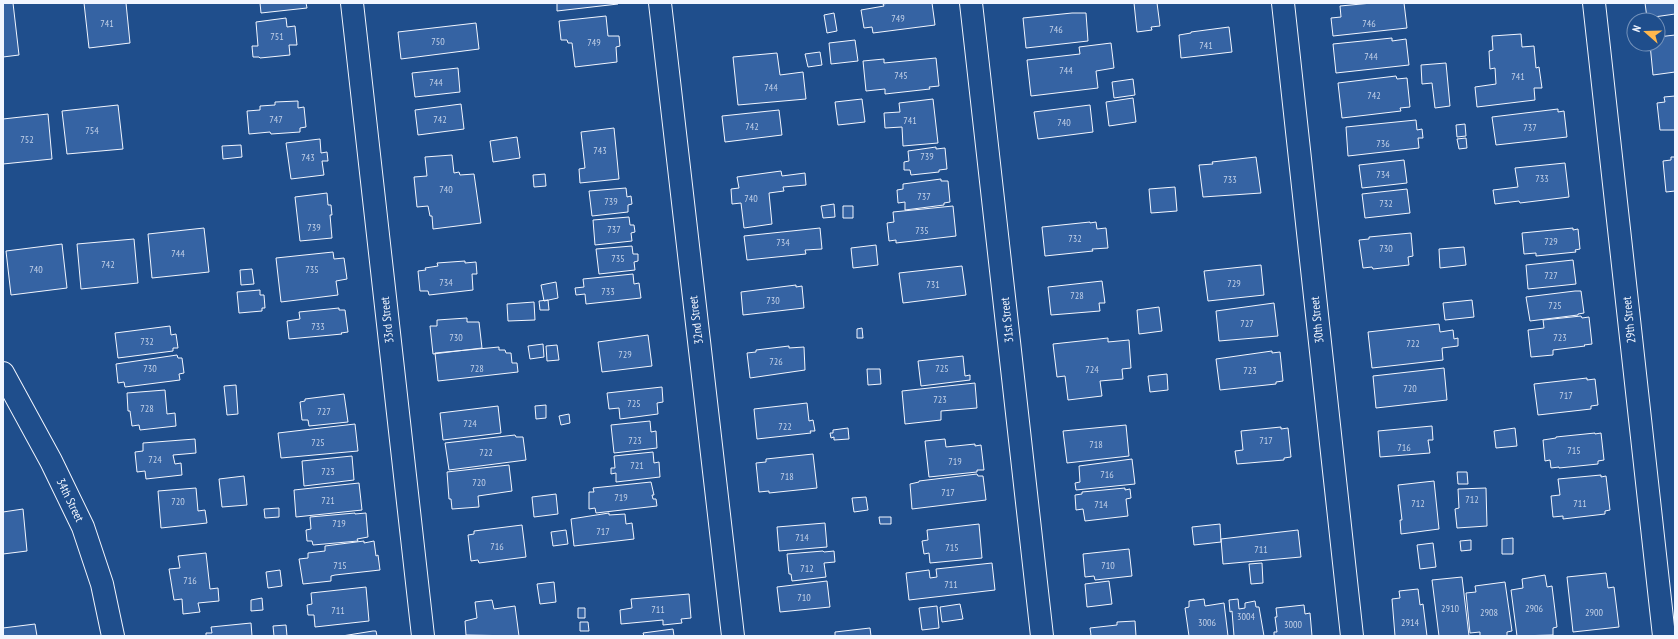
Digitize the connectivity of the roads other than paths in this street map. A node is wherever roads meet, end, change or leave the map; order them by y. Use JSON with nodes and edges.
{"nodes":[{"id":1,"x":352,"y":3,"type":"edge"},
{"id":2,"x":660,"y":3,"type":"edge"},
{"id":3,"x":971,"y":3,"type":"edge"},
{"id":4,"x":1283,"y":3,"type":"edge"},
{"id":5,"x":1594,"y":3,"type":"edge"},
{"id":6,"x":3,"y":373,"type":"edge"},
{"id":7,"x":113,"y":636,"type":"edge"},
{"id":8,"x":423,"y":636,"type":"edge"},
{"id":9,"x":733,"y":636,"type":"edge"},
{"id":10,"x":1042,"y":636,"type":"edge"},
{"id":11,"x":1352,"y":636,"type":"edge"},
{"id":12,"x":1664,"y":636,"type":"edge"}],
"edges":[{"from":1,"to":8,"type":"street","name":"33rd Street"},
{"from":2,"to":9,"type":"street","name":"32nd Street"},
{"from":3,"to":10,"type":"street","name":"31st Street"},
{"from":4,"to":11,"type":"street","name":"30th Street"},
{"from":5,"to":12,"type":"street","name":"29th Street"},
{"from":6,"to":7,"type":"street","name":"34th Street"}]}
